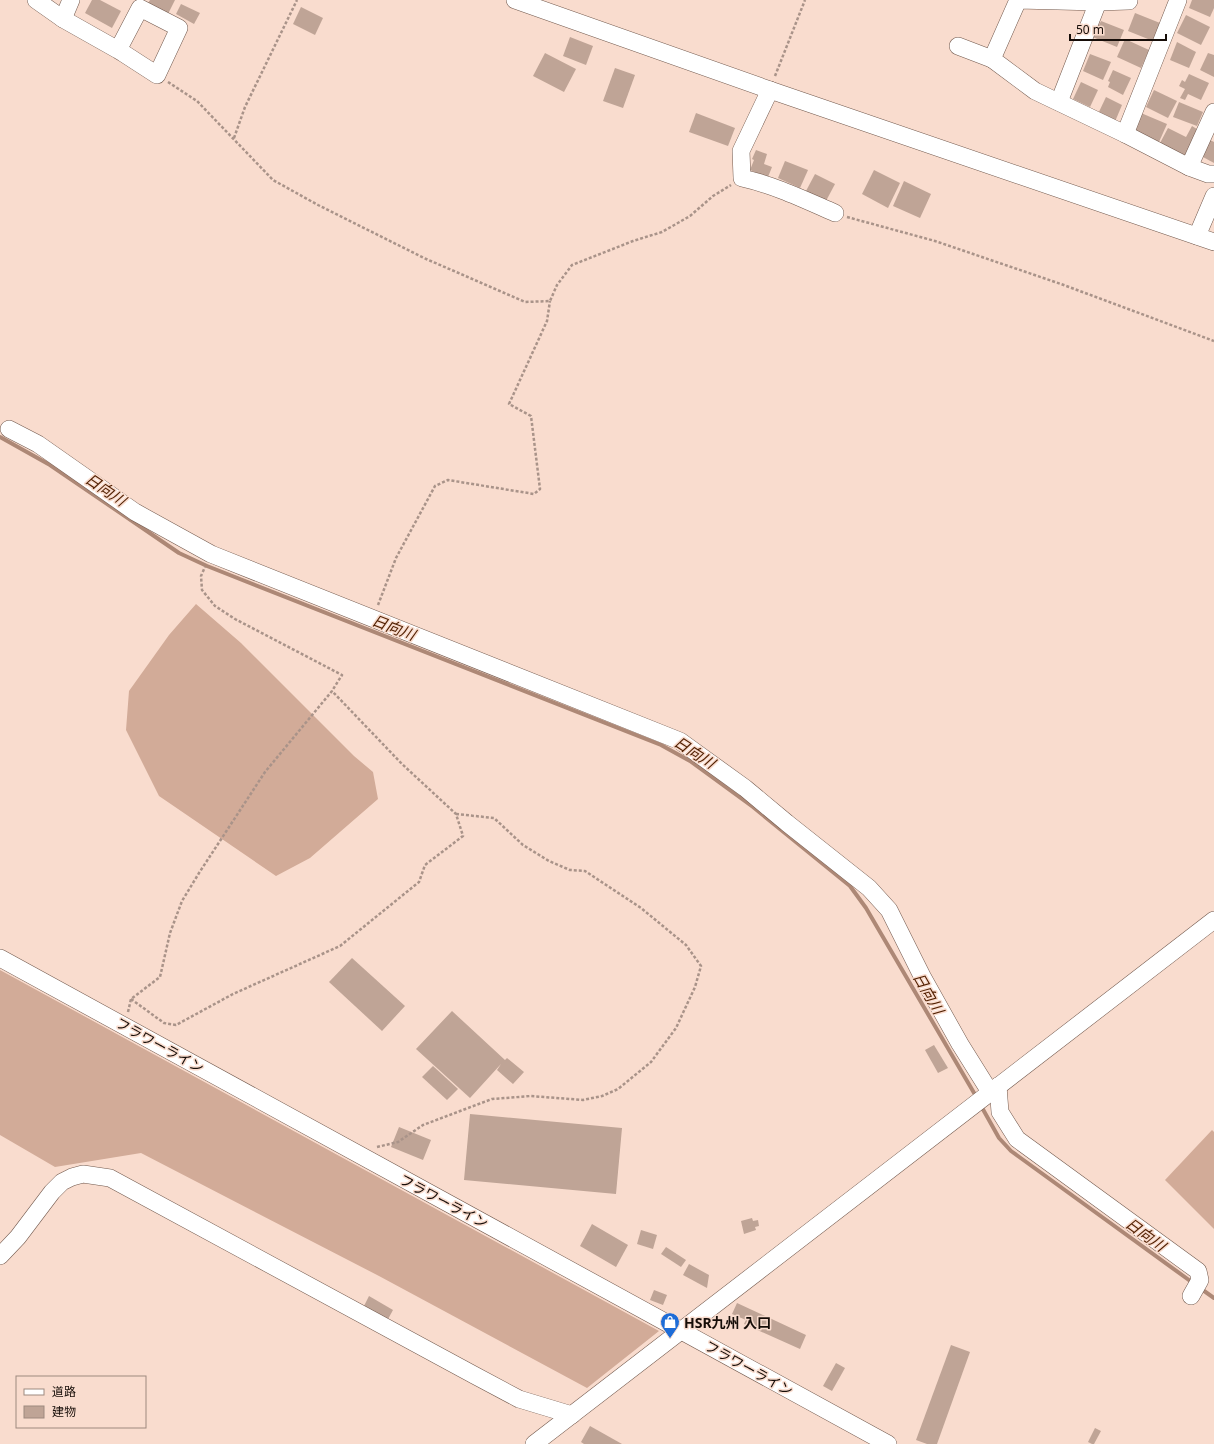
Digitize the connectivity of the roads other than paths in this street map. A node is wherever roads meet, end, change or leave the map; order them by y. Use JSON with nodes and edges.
{"nodes":[{"id":1,"x":36,"y":0,"type":"edge"},
{"id":2,"x":71,"y":0,"type":"edge"},
{"id":3,"x":516,"y":0,"type":"edge"},
{"id":4,"x":1129,"y":0,"type":"edge"},
{"id":5,"x":1178,"y":0,"type":"edge"},
{"id":6,"x":1098,"y":2,"type":"junction"},
{"id":7,"x":63,"y":19,"type":"junction"},
{"id":8,"x":958,"y":46,"type":"dead end"},
{"id":9,"x":118,"y":50,"type":"junction"},
{"id":10,"x":992,"y":59,"type":"junction"},
{"id":11,"x":770,"y":90,"type":"junction"},
{"id":12,"x":1059,"y":102,"type":"junction"},
{"id":13,"x":1214,"y":112,"type":"edge"},
{"id":14,"x":1125,"y":134,"type":"junction"},
{"id":15,"x":1189,"y":167,"type":"junction"},
{"id":16,"x":1214,"y":174,"type":"edge"},
{"id":17,"x":1214,"y":196,"type":"edge"},
{"id":18,"x":835,"y":213,"type":"road end"},
{"id":19,"x":1197,"y":236,"type":"junction"},
{"id":20,"x":1214,"y":242,"type":"edge"},
{"id":21,"x":9,"y":429,"type":"dead end"},
{"id":22,"x":1214,"y":920,"type":"edge"},
{"id":23,"x":0,"y":958,"type":"edge"},
{"id":24,"x":994,"y":1089,"type":"junction"},
{"id":25,"x":0,"y":1256,"type":"edge"},
{"id":26,"x":1191,"y":1296,"type":"dead end"},
{"id":27,"x":682,"y":1331,"type":"junction"},
{"id":28,"x":572,"y":1415,"type":"junction"},
{"id":29,"x":534,"y":1444,"type":"edge"},
{"id":30,"x":888,"y":1444,"type":"edge"}],
"edges":[{"from":1,"to":7,"type":"street"},
{"from":2,"to":7,"type":"street"},
{"from":3,"to":11,"type":"street"},
{"from":4,"to":6,"type":"street"},
{"from":5,"to":14,"type":"street"},
{"from":6,"to":10,"type":"street"},
{"from":6,"to":12,"type":"street"},
{"from":7,"to":9,"type":"street"},
{"from":8,"to":10,"type":"street"},
{"from":9,"to":9,"type":"street"},
{"from":10,"to":12,"type":"street"},
{"from":11,"to":18,"type":"street"},
{"from":11,"to":19,"type":"street"},
{"from":12,"to":14,"type":"street"},
{"from":13,"to":15,"type":"street"},
{"from":14,"to":15,"type":"street"},
{"from":15,"to":16,"type":"street"},
{"from":17,"to":19,"type":"street"},
{"from":19,"to":20,"type":"street"},
{"from":21,"to":24,"type":"street"},
{"from":22,"to":24,"type":"street"},
{"from":23,"to":27,"type":"street","name":"フラワーライン"},
{"from":24,"to":26,"type":"street"},
{"from":24,"to":27,"type":"street"},
{"from":25,"to":28,"type":"street"},
{"from":27,"to":28,"type":"street"},
{"from":27,"to":30,"type":"street","name":"フラワーライン"},
{"from":28,"to":29,"type":"street"}]}
